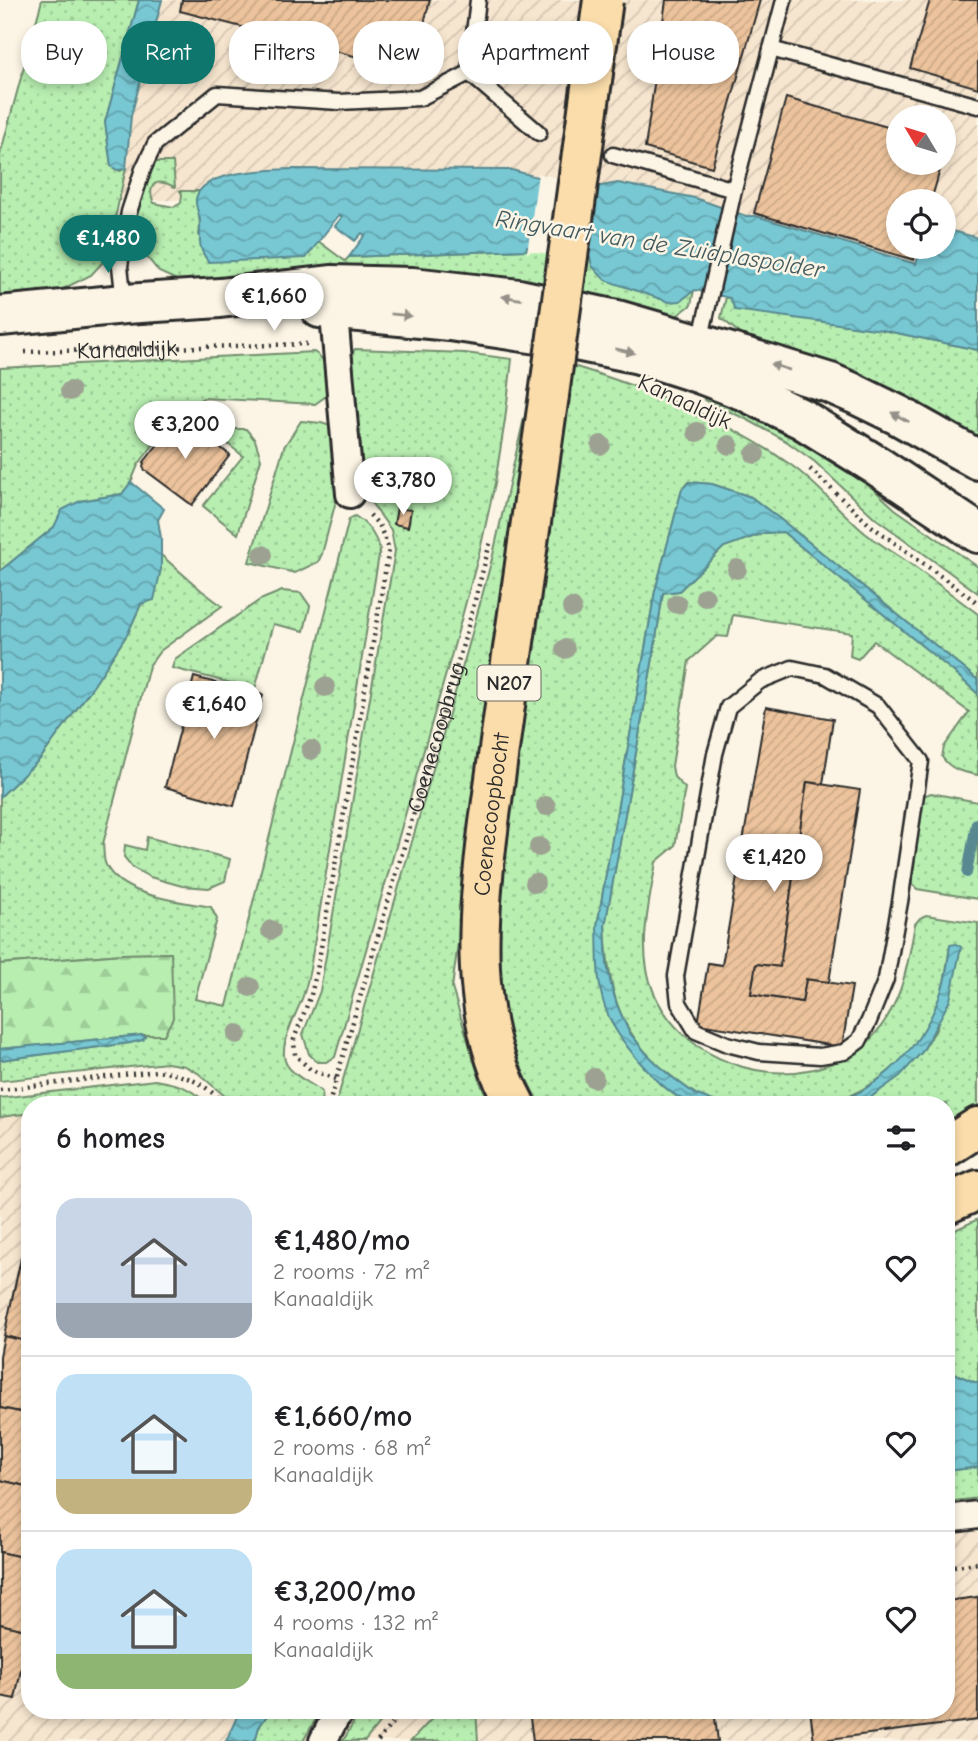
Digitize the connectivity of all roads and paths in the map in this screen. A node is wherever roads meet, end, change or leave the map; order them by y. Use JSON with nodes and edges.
{"nodes":[{"id":1,"x":478,"y":0,"type":"edge"},
{"id":2,"x":603,"y":0,"type":"edge"},
{"id":3,"x":784,"y":0,"type":"edge"},
{"id":4,"x":475,"y":21,"type":"edge"},
{"id":5,"x":771,"y":49,"type":"junction"},
{"id":6,"x":458,"y":79,"type":"edge"},
{"id":7,"x":482,"y":84,"type":"edge"},
{"id":8,"x":978,"y":106,"type":"edge"},
{"id":9,"x":540,"y":133,"type":"dead end"},
{"id":10,"x":613,"y":155,"type":"dead end"},
{"id":11,"x":734,"y":190,"type":"junction"},
{"id":12,"x":125,"y":303,"type":"junction"},
{"id":13,"x":333,"y":312,"type":"junction"},
{"id":14,"x":0,"y":316,"type":"edge"},
{"id":15,"x":700,"y":342,"type":"junction"},
{"id":16,"x":14,"y":352,"type":"dead end"},
{"id":17,"x":978,"y":460,"type":"edge"},
{"id":18,"x":800,"y":461,"type":"dead end"},
{"id":19,"x":350,"y":494,"type":"joint"},
{"id":20,"x":978,"y":533,"type":"edge"},
{"id":21,"x":490,"y":540,"type":"dead end"},
{"id":22,"x":978,"y":603,"type":"edge"},
{"id":23,"x":900,"y":902,"type":"joint"},
{"id":24,"x":336,"y":1079,"type":"junction"},
{"id":25,"x":0,"y":1090,"type":"edge"},
{"id":26,"x":216,"y":1096,"type":"edge"},
{"id":27,"x":331,"y":1096,"type":"edge"},
{"id":28,"x":511,"y":1096,"type":"edge"},
{"id":29,"x":978,"y":1127,"type":"edge"},
{"id":30,"x":955,"y":1142,"type":"edge"},
{"id":31,"x":978,"y":1190,"type":"edge"},
{"id":32,"x":955,"y":1200,"type":"edge"},
{"id":33,"x":978,"y":1515,"type":"edge"},
{"id":34,"x":955,"y":1518,"type":"edge"},
{"id":35,"x":978,"y":1563,"type":"edge"},
{"id":36,"x":955,"y":1565,"type":"edge"},
{"id":37,"x":334,"y":1719,"type":"edge"},
{"id":38,"x":395,"y":1719,"type":"edge"},
{"id":39,"x":323,"y":1741,"type":"edge"},
{"id":40,"x":378,"y":1741,"type":"edge"}],
"edges":[{"from":1,"to":4,"type":"lane"},
{"from":2,"to":28,"type":"main road","name":"Coenecoopbocht","number":"N207","bridge":true},
{"from":3,"to":5,"type":"lane"},
{"from":5,"to":8,"type":"lane"},
{"from":5,"to":11,"type":"lane"},
{"from":6,"to":12,"type":"lane"},
{"from":7,"to":9,"type":"lane"},
{"from":10,"to":11,"type":"lane"},
{"from":11,"to":15,"type":"lane"},
{"from":12,"to":13,"type":"main road","name":"Kanaaldijk"},
{"from":12,"to":14,"type":"main road","name":"Kanaaldijk"},
{"from":13,"to":15,"type":"main road","name":"Kanaaldijk"},
{"from":13,"to":16,"type":"path","name":"Kanaaldijk"},
{"from":13,"to":19,"type":"street"},
{"from":17,"to":15,"type":"main road","name":"Kanaaldijk","one_way":true},
{"from":15,"to":20,"type":"main road","name":"Kanaaldijk"},
{"from":18,"to":22,"type":"path"},
{"from":19,"to":24,"type":"path"},
{"from":21,"to":24,"type":"path","name":"Coenecoopbrug"},
{"from":23,"to":23,"type":"lane"},
{"from":24,"to":27,"type":"path","name":"Coenecoopbrug"},
{"from":25,"to":26,"type":"path"},
{"from":29,"to":30,"type":"main road"},
{"from":31,"to":32,"type":"main road"},
{"from":33,"to":34,"type":"street"},
{"from":35,"to":36,"type":"path"},
{"from":37,"to":39,"type":"street"},
{"from":38,"to":40,"type":"path"}]}
